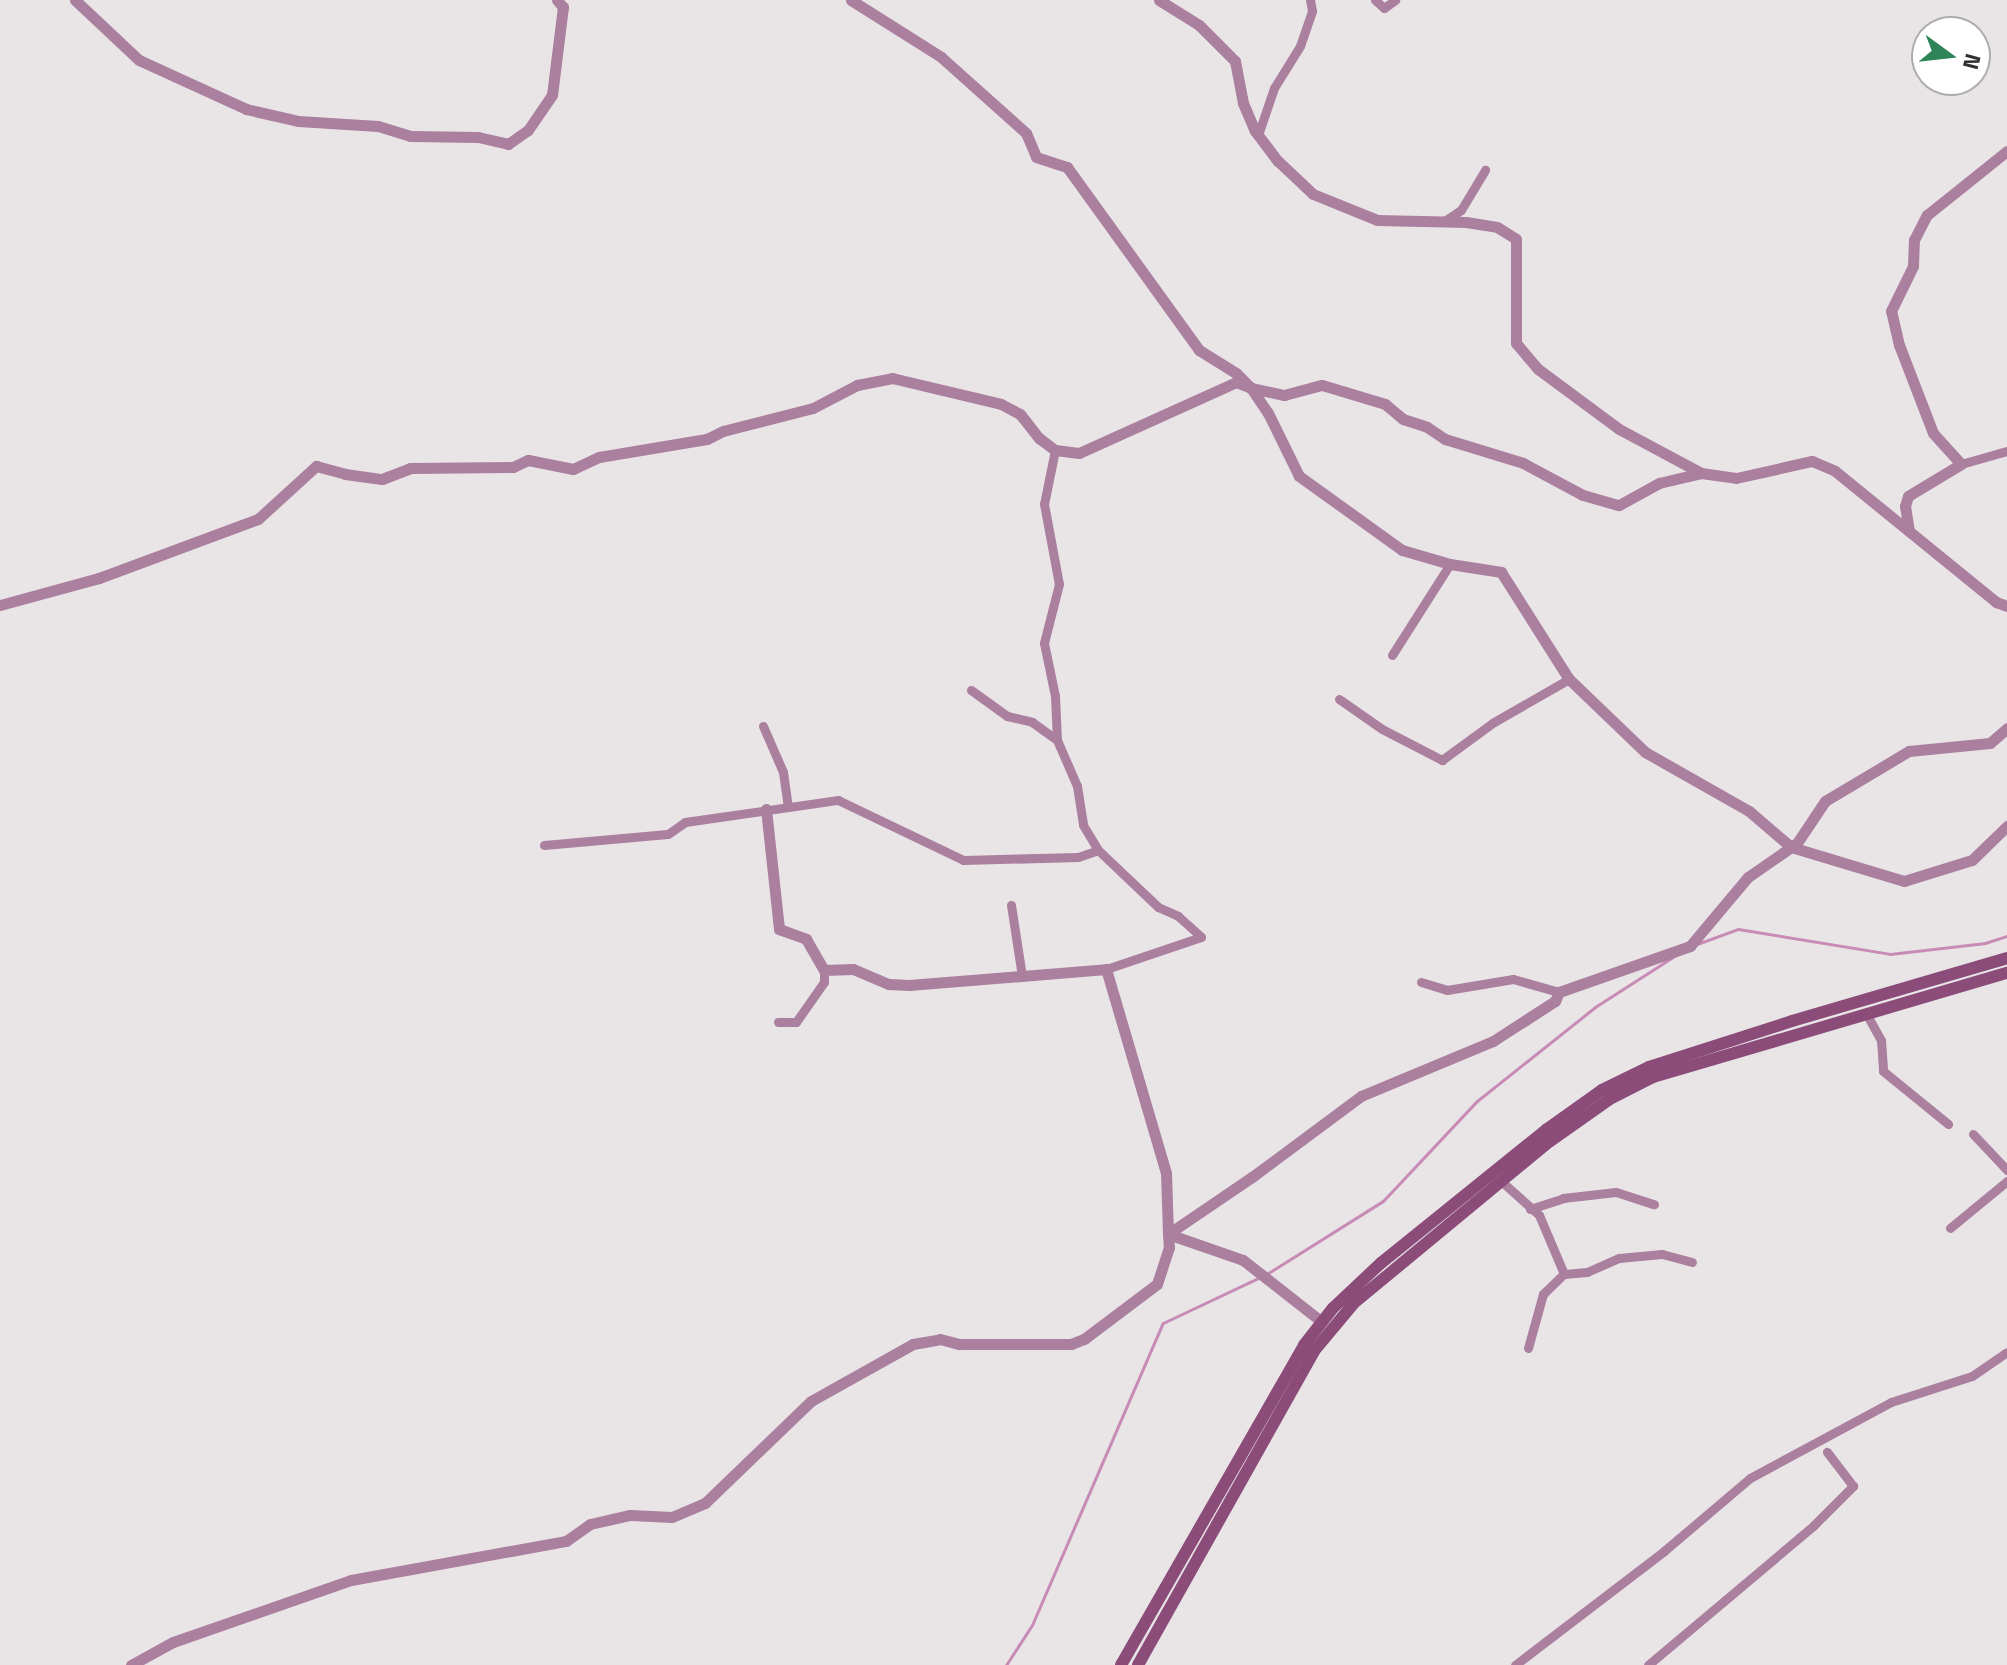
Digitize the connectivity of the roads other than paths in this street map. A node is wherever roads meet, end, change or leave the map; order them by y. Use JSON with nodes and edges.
{"nodes":[{"id":1,"x":75,"y":0,"type":"edge"},
{"id":2,"x":557,"y":0,"type":"edge"},
{"id":3,"x":851,"y":0,"type":"edge"},
{"id":4,"x":1159,"y":0,"type":"edge"},
{"id":5,"x":1310,"y":0,"type":"edge"},
{"id":6,"x":1375,"y":0,"type":"edge"},
{"id":7,"x":1395,"y":0,"type":"edge"},
{"id":8,"x":1258,"y":135,"type":"junction"},
{"id":9,"x":2007,"y":151,"type":"edge"},
{"id":10,"x":1485,"y":170,"type":"dead end"},
{"id":11,"x":1439,"y":223,"type":"junction"},
{"id":12,"x":1251,"y":388,"type":"junction"},
{"id":13,"x":1055,"y":450,"type":"junction"},
{"id":14,"x":2007,"y":451,"type":"edge"},
{"id":15,"x":1961,"y":464,"type":"junction"},
{"id":16,"x":1701,"y":473,"type":"junction"},
{"id":17,"x":1909,"y":531,"type":"junction"},
{"id":18,"x":1450,"y":564,"type":"junction"},
{"id":19,"x":0,"y":605,"type":"edge"},
{"id":20,"x":2007,"y":606,"type":"edge"},
{"id":21,"x":1392,"y":655,"type":"dead end"},
{"id":22,"x":1569,"y":679,"type":"junction"},
{"id":23,"x":971,"y":690,"type":"dead end"},
{"id":24,"x":1339,"y":699,"type":"dead end"},
{"id":25,"x":763,"y":726,"type":"dead end"},
{"id":26,"x":2007,"y":728,"type":"edge"},
{"id":27,"x":1057,"y":740,"type":"junction"},
{"id":28,"x":788,"y":807,"type":"junction"},
{"id":29,"x":766,"y":809,"type":"junction"},
{"id":30,"x":2007,"y":826,"type":"edge"},
{"id":31,"x":544,"y":845,"type":"dead end"},
{"id":32,"x":1791,"y":847,"type":"junction"},
{"id":33,"x":1098,"y":850,"type":"junction"},
{"id":34,"x":1011,"y":905,"type":"dead end"},
{"id":35,"x":2007,"y":958,"type":"edge"},
{"id":36,"x":1106,"y":969,"type":"junction"},
{"id":37,"x":824,"y":970,"type":"junction"},
{"id":38,"x":2007,"y":973,"type":"edge"},
{"id":39,"x":1022,"y":976,"type":"junction"},
{"id":40,"x":1421,"y":982,"type":"dead end"},
{"id":41,"x":1559,"y":992,"type":"junction"},
{"id":42,"x":1867,"y":1015,"type":"junction"},
{"id":43,"x":778,"y":1022,"type":"dead end"},
{"id":44,"x":1948,"y":1124,"type":"dead end"},
{"id":45,"x":1973,"y":1134,"type":"dead end"},
{"id":46,"x":2007,"y":1170,"type":"edge"},
{"id":47,"x":1501,"y":1181,"type":"junction"},
{"id":48,"x":2007,"y":1181,"type":"edge"},
{"id":49,"x":1654,"y":1204,"type":"dead end"},
{"id":50,"x":1530,"y":1209,"type":"junction"},
{"id":51,"x":1950,"y":1228,"type":"dead end"},
{"id":52,"x":1168,"y":1234,"type":"junction"},
{"id":53,"x":1692,"y":1262,"type":"dead end"},
{"id":54,"x":1564,"y":1274,"type":"junction"},
{"id":55,"x":1322,"y":1322,"type":"junction"},
{"id":56,"x":1528,"y":1348,"type":"dead end"},
{"id":57,"x":2007,"y":1352,"type":"edge"},
{"id":58,"x":1827,"y":1452,"type":"dead end"},
{"id":59,"x":131,"y":1665,"type":"edge"},
{"id":60,"x":1121,"y":1665,"type":"edge"},
{"id":61,"x":1138,"y":1665,"type":"edge"},
{"id":62,"x":1515,"y":1665,"type":"edge"},
{"id":63,"x":1648,"y":1665,"type":"edge"}],
"edges":[{"from":1,"to":2,"type":"street"},
{"from":3,"to":12,"type":"street"},
{"from":4,"to":8,"type":"street"},
{"from":5,"to":8,"type":"street"},
{"from":6,"to":7,"type":"street"},
{"from":8,"to":11,"type":"street"},
{"from":9,"to":15,"type":"street"},
{"from":10,"to":11,"type":"street"},
{"from":11,"to":16,"type":"street"},
{"from":12,"to":13,"type":"street"},
{"from":12,"to":16,"type":"street"},
{"from":12,"to":18,"type":"street"},
{"from":13,"to":19,"type":"street"},
{"from":13,"to":27,"type":"street"},
{"from":14,"to":15,"type":"street"},
{"from":15,"to":17,"type":"street"},
{"from":16,"to":17,"type":"street"},
{"from":17,"to":20,"type":"street"},
{"from":18,"to":21,"type":"street"},
{"from":18,"to":22,"type":"street"},
{"from":22,"to":24,"type":"street"},
{"from":22,"to":32,"type":"street"},
{"from":23,"to":27,"type":"street"},
{"from":25,"to":28,"type":"street"},
{"from":26,"to":32,"type":"street"},
{"from":27,"to":33,"type":"street"},
{"from":28,"to":29,"type":"street"},
{"from":28,"to":33,"type":"street"},
{"from":29,"to":31,"type":"street"},
{"from":29,"to":37,"type":"street"},
{"from":30,"to":32,"type":"street"},
{"from":32,"to":41,"type":"street"},
{"from":33,"to":36,"type":"street"},
{"from":34,"to":39,"type":"street"},
{"from":35,"to":55,"type":"main road"},
{"from":36,"to":39,"type":"street"},
{"from":36,"to":52,"type":"street"},
{"from":37,"to":39,"type":"street"},
{"from":37,"to":43,"type":"street"},
{"from":38,"to":42,"type":"main road"},
{"from":40,"to":41,"type":"street"},
{"from":41,"to":52,"type":"street"},
{"from":42,"to":44,"type":"street"},
{"from":42,"to":47,"type":"main road"},
{"from":45,"to":46,"type":"street"},
{"from":47,"to":50,"type":"street"},
{"from":47,"to":61,"type":"main road"},
{"from":48,"to":51,"type":"street"},
{"from":49,"to":50,"type":"street"},
{"from":50,"to":54,"type":"street"},
{"from":52,"to":55,"type":"street"},
{"from":52,"to":59,"type":"street"},
{"from":53,"to":54,"type":"street"},
{"from":54,"to":56,"type":"street"},
{"from":55,"to":60,"type":"main road"},
{"from":57,"to":62,"type":"street"},
{"from":58,"to":63,"type":"street"}]}
